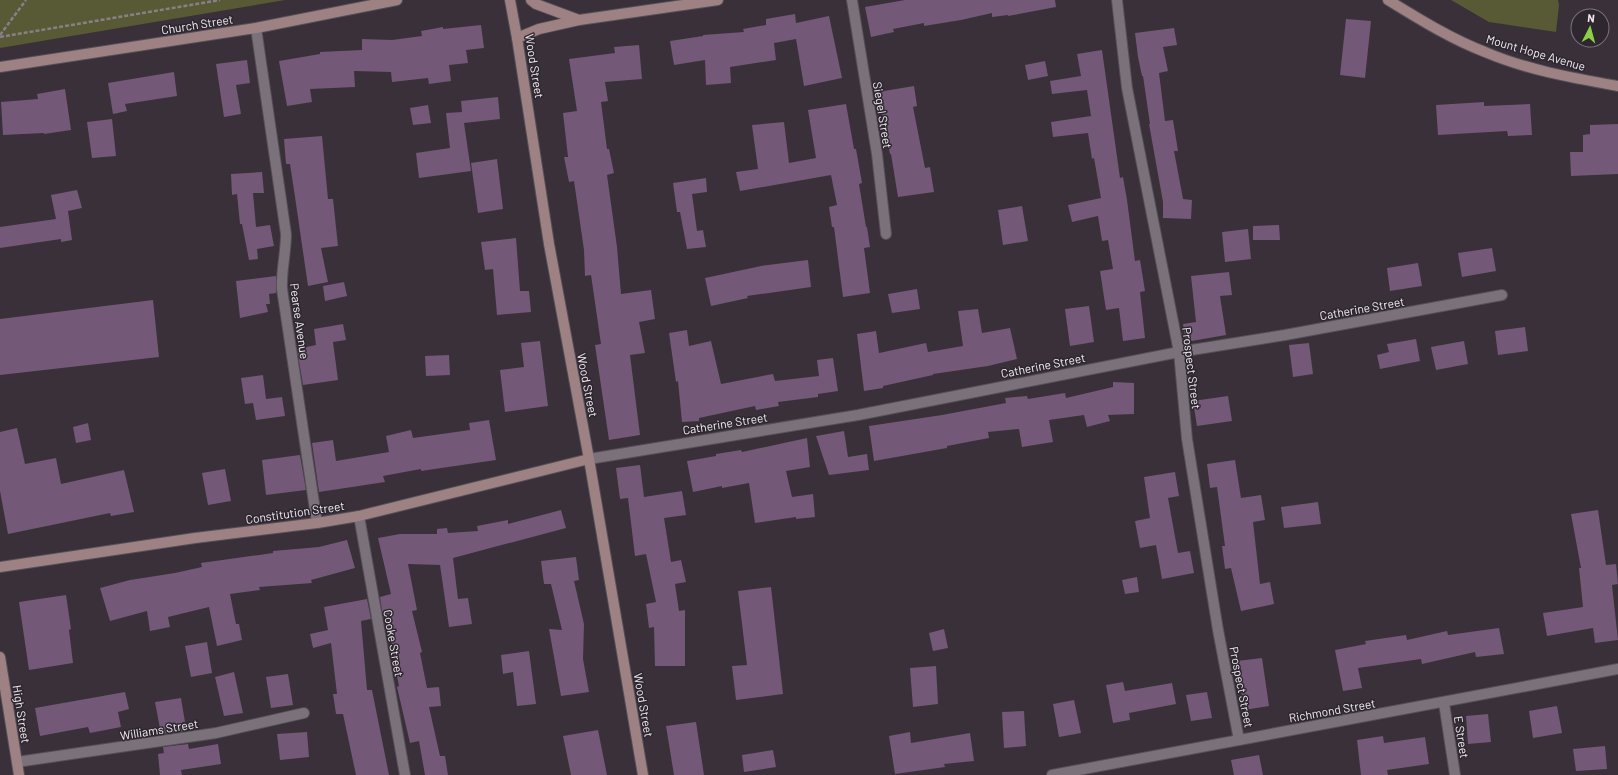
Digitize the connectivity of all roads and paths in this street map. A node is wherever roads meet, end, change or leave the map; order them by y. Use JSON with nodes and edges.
{"nodes":[{"id":1,"x":26,"y":0,"type":"edge"},
{"id":2,"x":220,"y":0,"type":"edge"},
{"id":3,"x":397,"y":0,"type":"edge"},
{"id":4,"x":510,"y":0,"type":"edge"},
{"id":5,"x":530,"y":0,"type":"edge"},
{"id":6,"x":718,"y":0,"type":"edge"},
{"id":7,"x":852,"y":0,"type":"edge"},
{"id":8,"x":1117,"y":0,"type":"edge"},
{"id":9,"x":1390,"y":1,"type":"edge"},
{"id":10,"x":579,"y":20,"type":"junction"},
{"id":11,"x":256,"y":28,"type":"junction"},
{"id":12,"x":0,"y":36,"type":"edge"},
{"id":13,"x":517,"y":38,"type":"junction"},
{"id":14,"x":0,"y":67,"type":"edge"},
{"id":15,"x":1618,"y":86,"type":"edge"},
{"id":16,"x":886,"y":234,"type":"dead end"},
{"id":17,"x":1502,"y":295,"type":"dead end"},
{"id":18,"x":1179,"y":352,"type":"junction"},
{"id":19,"x":589,"y":459,"type":"junction"},
{"id":20,"x":358,"y":516,"type":"junction"},
{"id":21,"x":317,"y":523,"type":"junction"},
{"id":22,"x":0,"y":567,"type":"edge"},
{"id":23,"x":0,"y":657,"type":"edge"},
{"id":24,"x":1618,"y":669,"type":"edge"},
{"id":25,"x":1444,"y":702,"type":"junction"},
{"id":26,"x":304,"y":713,"type":"dead end"},
{"id":27,"x":1239,"y":740,"type":"junction"},
{"id":28,"x":17,"y":762,"type":"junction"},
{"id":29,"x":20,"y":775,"type":"edge"},
{"id":30,"x":405,"y":775,"type":"edge"},
{"id":31,"x":643,"y":775,"type":"edge"},
{"id":32,"x":1052,"y":775,"type":"edge"},
{"id":33,"x":1455,"y":775,"type":"edge"}],
"edges":[{"from":1,"to":12,"type":"path"},
{"from":2,"to":12,"type":"path"},
{"from":3,"to":11,"type":"street","name":"Church Street"},
{"from":4,"to":13,"type":"street","name":"Wood Street"},
{"from":5,"to":10,"type":"street"},
{"from":6,"to":10,"type":"street"},
{"from":7,"to":16,"type":"street","name":"Siegel Street"},
{"from":8,"to":18,"type":"street","name":"Prospect Street"},
{"from":9,"to":15,"type":"street","name":"Mount Hope Avenue"},
{"from":10,"to":13,"type":"street"},
{"from":11,"to":14,"type":"street","name":"Church Street"},
{"from":11,"to":21,"type":"street","name":"Pearse Avenue"},
{"from":13,"to":19,"type":"street","name":"Wood Street"},
{"from":17,"to":18,"type":"street","name":"Catherine Street"},
{"from":18,"to":19,"type":"street","name":"Catherine Street"},
{"from":18,"to":27,"type":"street","name":"Prospect Street"},
{"from":19,"to":20,"type":"street","name":"Constitution Street"},
{"from":19,"to":31,"type":"street","name":"Wood Street"},
{"from":20,"to":21,"type":"street","name":"Constitution Street"},
{"from":20,"to":30,"type":"street","name":"Cooke Street"},
{"from":21,"to":22,"type":"street","name":"Constitution Street"},
{"from":23,"to":28,"type":"street","name":"High Street"},
{"from":24,"to":25,"type":"street","name":"Richmond Street"},
{"from":25,"to":27,"type":"street","name":"Richmond Street"},
{"from":25,"to":33,"type":"street","name":"E Street"},
{"from":26,"to":28,"type":"street","name":"Williams Street"},
{"from":27,"to":32,"type":"street","name":"Richmond Street"},
{"from":28,"to":29,"type":"street","name":"High Street"}]}
